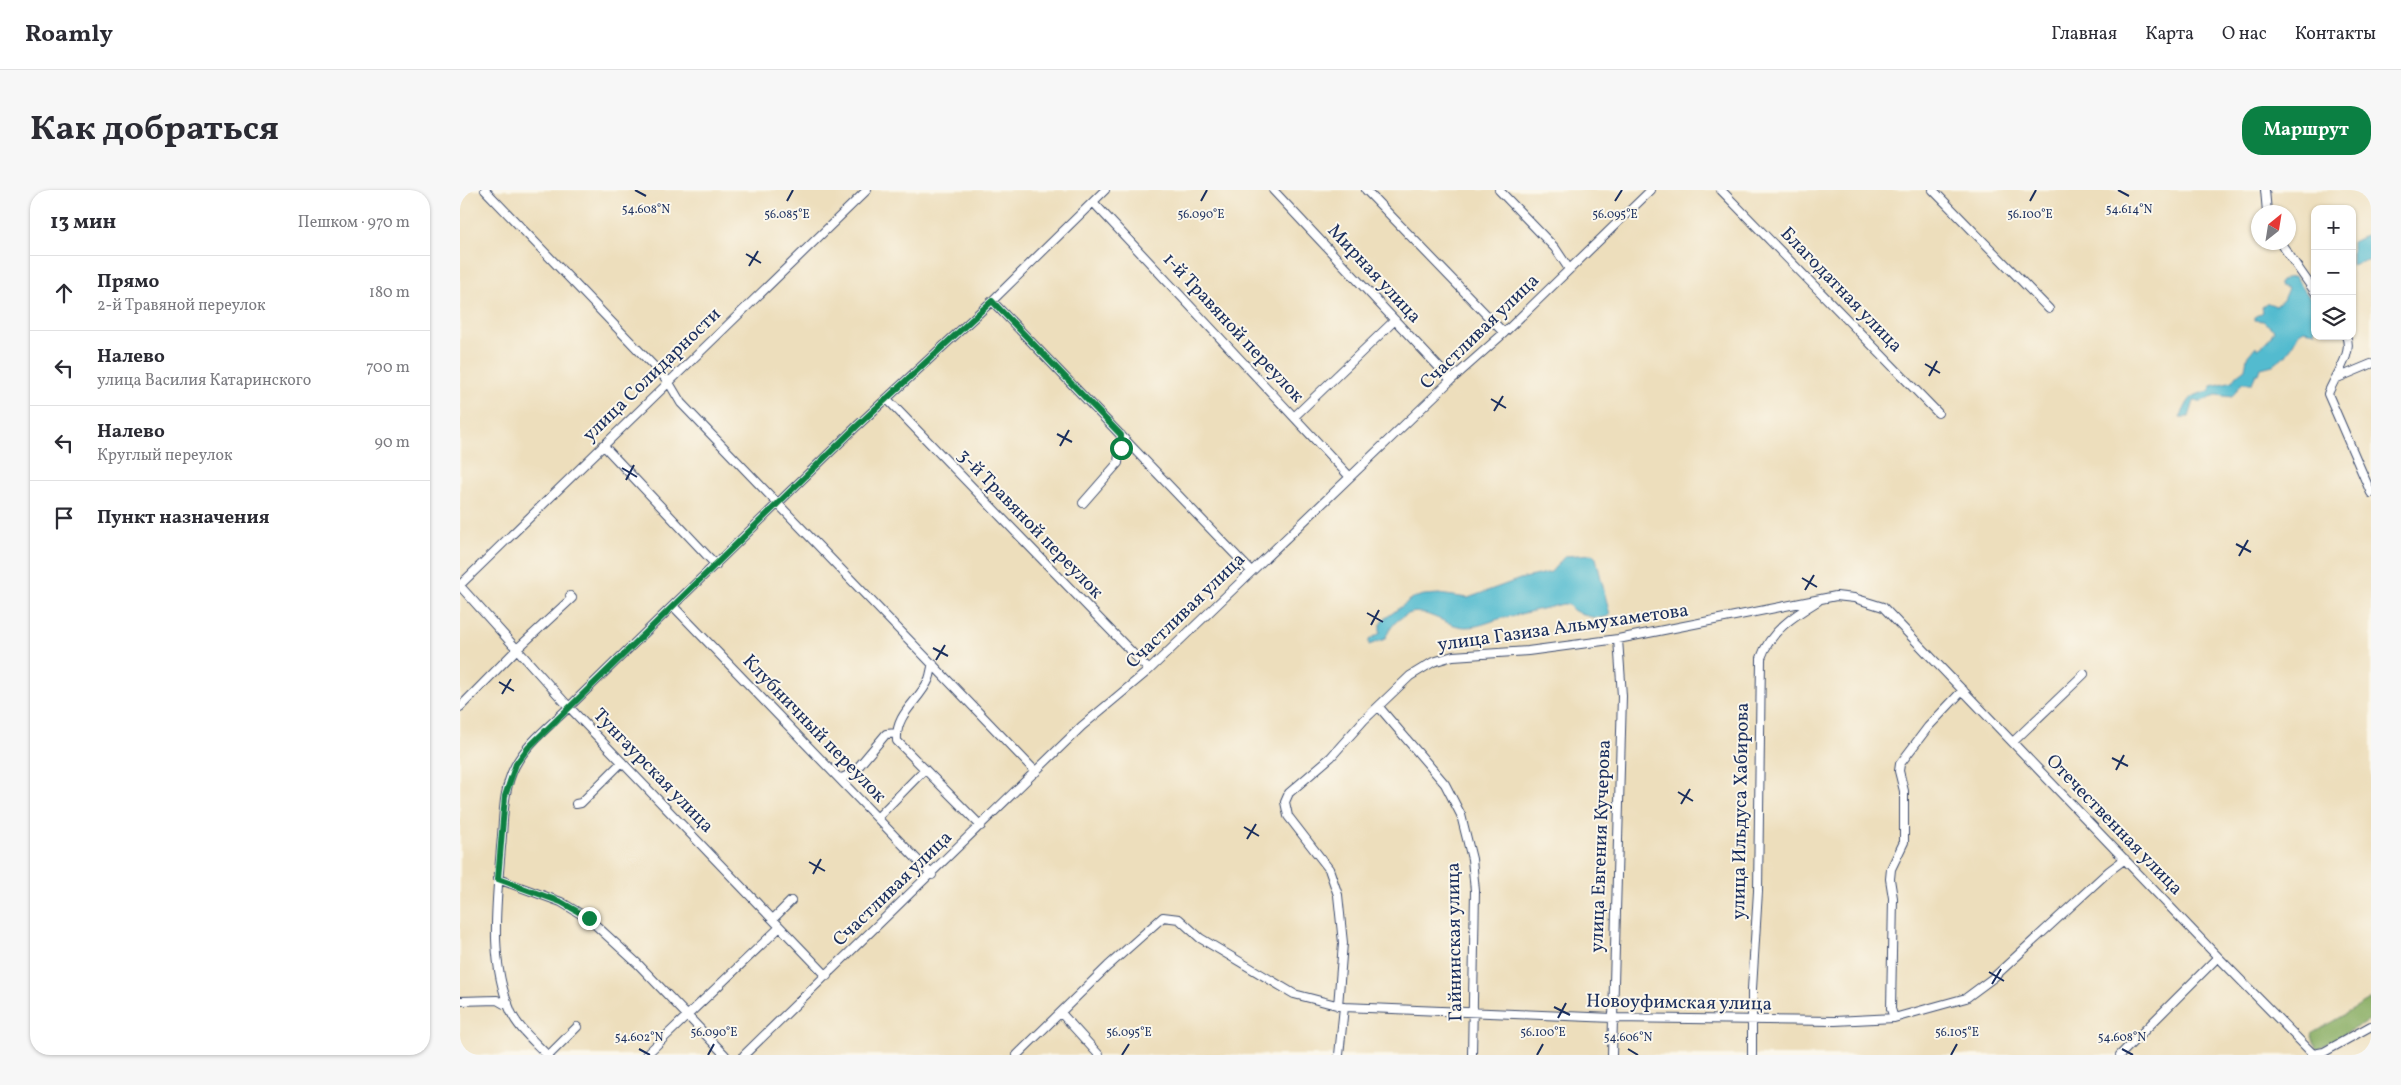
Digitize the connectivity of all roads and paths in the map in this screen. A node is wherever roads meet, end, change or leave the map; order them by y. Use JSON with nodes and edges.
{"nodes":[{"id":1,"x":485,"y":190,"type":"edge"},
{"id":2,"x":867,"y":190,"type":"edge"},
{"id":3,"x":1105,"y":190,"type":"edge"},
{"id":4,"x":1273,"y":190,"type":"edge"},
{"id":5,"x":1366,"y":190,"type":"edge"},
{"id":6,"x":1499,"y":190,"type":"edge"},
{"id":7,"x":1651,"y":190,"type":"edge"},
{"id":8,"x":1721,"y":190,"type":"edge"},
{"id":9,"x":1933,"y":190,"type":"edge"},
{"id":10,"x":2265,"y":190,"type":"edge"},
{"id":11,"x":1093,"y":202,"type":"junction"},
{"id":12,"x":2266,"y":205,"type":"edge"},
{"id":13,"x":2286,"y":250,"type":"edge"},
{"id":14,"x":1569,"y":269,"type":"junction"},
{"id":15,"x":2311,"y":286,"type":"edge"},
{"id":16,"x":992,"y":301,"type":"junction"},
{"id":17,"x":2049,"y":309,"type":"dead end"},
{"id":18,"x":1395,"y":320,"type":"junction"},
{"id":19,"x":1504,"y":332,"type":"junction"},
{"id":20,"x":2348,"y":340,"type":"edge"},
{"id":21,"x":2371,"y":364,"type":"edge"},
{"id":22,"x":2334,"y":379,"type":"junction"},
{"id":23,"x":1451,"y":380,"type":"junction"},
{"id":24,"x":668,"y":381,"type":"junction"},
{"id":25,"x":888,"y":400,"type":"junction"},
{"id":26,"x":1938,"y":413,"type":"dead end"},
{"id":27,"x":1294,"y":417,"type":"junction"},
{"id":28,"x":1121,"y":435,"type":"junction"},
{"id":29,"x":603,"y":445,"type":"junction"},
{"id":30,"x":1350,"y":476,"type":"junction"},
{"id":31,"x":2371,"y":493,"type":"edge"},
{"id":32,"x":778,"y":503,"type":"junction"},
{"id":33,"x":1083,"y":503,"type":"dead end"},
{"id":34,"x":716,"y":565,"type":"junction"},
{"id":35,"x":1251,"y":571,"type":"junction"},
{"id":36,"x":460,"y":586,"type":"edge"},
{"id":37,"x":570,"y":596,"type":"dead end"},
{"id":38,"x":1824,"y":597,"type":"junction"},
{"id":39,"x":674,"y":607,"type":"junction"},
{"id":40,"x":1883,"y":607,"type":"joint"},
{"id":41,"x":1618,"y":639,"type":"junction"},
{"id":42,"x":516,"y":650,"type":"junction"},
{"id":43,"x":933,"y":664,"type":"junction"},
{"id":44,"x":1149,"y":670,"type":"junction"},
{"id":45,"x":2084,"y":674,"type":"dead end"},
{"id":46,"x":1962,"y":690,"type":"junction"},
{"id":47,"x":569,"y":707,"type":"junction"},
{"id":48,"x":1380,"y":707,"type":"junction"},
{"id":49,"x":460,"y":708,"type":"edge"},
{"id":50,"x":897,"y":734,"type":"junction"},
{"id":51,"x":2013,"y":742,"type":"junction"},
{"id":52,"x":622,"y":762,"type":"junction"},
{"id":53,"x":924,"y":769,"type":"junction"},
{"id":54,"x":1036,"y":772,"type":"junction"},
{"id":55,"x":838,"y":777,"type":"junction"},
{"id":56,"x":576,"y":804,"type":"dead end"},
{"id":57,"x":877,"y":818,"type":"junction"},
{"id":58,"x":981,"y":826,"type":"junction"},
{"id":59,"x":2125,"y":859,"type":"junction"},
{"id":60,"x":932,"y":874,"type":"junction"},
{"id":61,"x":498,"y":879,"type":"junction"},
{"id":62,"x":791,"y":900,"type":"dead end"},
{"id":63,"x":773,"y":919,"type":"junction"},
{"id":64,"x":780,"y":927,"type":"junction"},
{"id":65,"x":2218,"y":957,"type":"junction"},
{"id":66,"x":827,"y":976,"type":"junction"},
{"id":67,"x":460,"y":1001,"type":"edge"},
{"id":68,"x":508,"y":1003,"type":"junction"},
{"id":69,"x":1341,"y":1007,"type":"junction"},
{"id":70,"x":1061,"y":1013,"type":"junction"},
{"id":71,"x":1472,"y":1013,"type":"junction"},
{"id":72,"x":687,"y":1015,"type":"junction"},
{"id":73,"x":1613,"y":1018,"type":"junction"},
{"id":74,"x":1894,"y":1018,"type":"junction"},
{"id":75,"x":1753,"y":1021,"type":"junction"},
{"id":76,"x":2371,"y":1026,"type":"edge"},
{"id":77,"x":577,"y":1027,"type":"dead end"},
{"id":78,"x":2325,"y":1054,"type":"edge"},
{"id":79,"x":548,"y":1055,"type":"edge"},
{"id":80,"x":646,"y":1055,"type":"edge"},
{"id":81,"x":725,"y":1055,"type":"edge"},
{"id":82,"x":744,"y":1055,"type":"edge"},
{"id":83,"x":1017,"y":1055,"type":"edge"},
{"id":84,"x":1099,"y":1055,"type":"edge"},
{"id":85,"x":1339,"y":1055,"type":"edge"},
{"id":86,"x":1472,"y":1055,"type":"edge"},
{"id":87,"x":1612,"y":1055,"type":"edge"},
{"id":88,"x":1752,"y":1055,"type":"edge"},
{"id":89,"x":2120,"y":1055,"type":"edge"}],
"edges":[{"from":1,"to":24,"type":"street"},
{"from":2,"to":24,"type":"street","name":"улица Солидарности"},
{"from":3,"to":11,"type":"street"},
{"from":4,"to":18,"type":"street","name":"Мирная улица"},
{"from":5,"to":19,"type":"street"},
{"from":6,"to":14,"type":"street"},
{"from":7,"to":14,"type":"street","name":"Счастливая улица"},
{"from":8,"to":26,"type":"street","name":"Благодатная улица"},
{"from":9,"to":17,"type":"street"},
{"from":10,"to":12,"type":"street"},
{"from":11,"to":16,"type":"street"},
{"from":11,"to":27,"type":"street","name":"1-й Травяной переулок"},
{"from":13,"to":15,"type":"street"},
{"from":14,"to":19,"type":"street","name":"Счастливая улица"},
{"from":16,"to":25,"type":"street"},
{"from":16,"to":28,"type":"street"},
{"from":18,"to":23,"type":"street","name":"Мирная улица"},
{"from":18,"to":27,"type":"street"},
{"from":19,"to":23,"type":"street","name":"Счастливая улица"},
{"from":20,"to":22,"type":"street"},
{"from":21,"to":22,"type":"street"},
{"from":22,"to":31,"type":"street"},
{"from":23,"to":30,"type":"street","name":"Счастливая улица"},
{"from":24,"to":29,"type":"street","name":"улица Солидарности"},
{"from":24,"to":32,"type":"street"},
{"from":25,"to":32,"type":"street"},
{"from":25,"to":44,"type":"street","name":"3-й Травяной переулок"},
{"from":27,"to":30,"type":"street","name":"1-й Травяной переулок"},
{"from":28,"to":33,"type":"street"},
{"from":28,"to":35,"type":"street"},
{"from":29,"to":34,"type":"street"},
{"from":29,"to":36,"type":"street","name":"улица Солидарности"},
{"from":30,"to":35,"type":"street","name":"Счастливая улица"},
{"from":32,"to":34,"type":"street"},
{"from":32,"to":43,"type":"street"},
{"from":34,"to":39,"type":"street"},
{"from":35,"to":44,"type":"street","name":"Счастливая улица"},
{"from":36,"to":42,"type":"street","name":"Тунгаурская улица"},
{"from":37,"to":42,"type":"street"},
{"from":38,"to":40,"type":"street","name":"улица Газиза Альмухаметова"},
{"from":38,"to":41,"type":"street","name":"улица Газиза Альмухаметова"},
{"from":38,"to":75,"type":"street","name":"улица Ильдуса Хабирова"},
{"from":39,"to":47,"type":"street"},
{"from":39,"to":55,"type":"street","name":"Клубничный переулок"},
{"from":40,"to":46,"type":"street","name":"Отечественная улица"},
{"from":41,"to":48,"type":"street","name":"улица Газиза Альмухаметова"},
{"from":41,"to":73,"type":"street","name":"улица Евгения Кучерова"},
{"from":42,"to":47,"type":"street","name":"Тунгаурская улица"},
{"from":42,"to":49,"type":"street"},
{"from":43,"to":50,"type":"street"},
{"from":43,"to":54,"type":"street"},
{"from":44,"to":54,"type":"street","name":"Счастливая улица"},
{"from":45,"to":51,"type":"street"},
{"from":46,"to":51,"type":"street","name":"Отечественная улица"},
{"from":46,"to":74,"type":"street"},
{"from":47,"to":52,"type":"street","name":"Тунгаурская улица"},
{"from":47,"to":61,"type":"street"},
{"from":48,"to":69,"type":"street","name":"улица Газиза Альмухаметова"},
{"from":48,"to":71,"type":"street","name":"Гайнинская улица"},
{"from":50,"to":53,"type":"street"},
{"from":50,"to":55,"type":"street"},
{"from":51,"to":59,"type":"street","name":"Отечественная улица"},
{"from":52,"to":56,"type":"street"},
{"from":52,"to":63,"type":"street","name":"Тунгаурская улица"},
{"from":53,"to":57,"type":"street"},
{"from":53,"to":58,"type":"street"},
{"from":54,"to":58,"type":"street","name":"Счастливая улица"},
{"from":55,"to":57,"type":"street","name":"Клубничный переулок"},
{"from":57,"to":60,"type":"street","name":"Клубничный переулок"},
{"from":58,"to":60,"type":"street","name":"Счастливая улица"},
{"from":59,"to":65,"type":"street","name":"Отечественная улица"},
{"from":59,"to":74,"type":"street","name":"Новоуфимская улица"},
{"from":60,"to":66,"type":"street","name":"Счастливая улица"},
{"from":61,"to":68,"type":"street"},
{"from":61,"to":72,"type":"street"},
{"from":62,"to":63,"type":"street"},
{"from":63,"to":64,"type":"street","name":"Тунгаурская улица"},
{"from":64,"to":66,"type":"street","name":"Тунгаурская улица"},
{"from":64,"to":72,"type":"street"},
{"from":65,"to":78,"type":"street","name":"Отечественная улица"},
{"from":65,"to":89,"type":"street"},
{"from":66,"to":82,"type":"street","name":"Счастливая улица"},
{"from":67,"to":68,"type":"street"},
{"from":68,"to":79,"type":"street"},
{"from":69,"to":70,"type":"street","name":"Новоуфимская улица"},
{"from":69,"to":71,"type":"street","name":"Новоуфимская улица"},
{"from":69,"to":85,"type":"street"},
{"from":70,"to":83,"type":"street","name":"Новоуфимская улица"},
{"from":70,"to":84,"type":"street"},
{"from":71,"to":73,"type":"street","name":"Новоуфимская улица"},
{"from":71,"to":86,"type":"street","name":"Гайнинская улица"},
{"from":72,"to":80,"type":"street"},
{"from":72,"to":81,"type":"street"},
{"from":73,"to":75,"type":"street","name":"Новоуфимская улица"},
{"from":73,"to":87,"type":"street","name":"улица Евгения Кучерова"},
{"from":74,"to":75,"type":"street","name":"Новоуфимская улица"},
{"from":75,"to":88,"type":"street","name":"улица Ильдуса Хабирова"},
{"from":76,"to":78,"type":"street"},
{"from":77,"to":79,"type":"street"}]}
